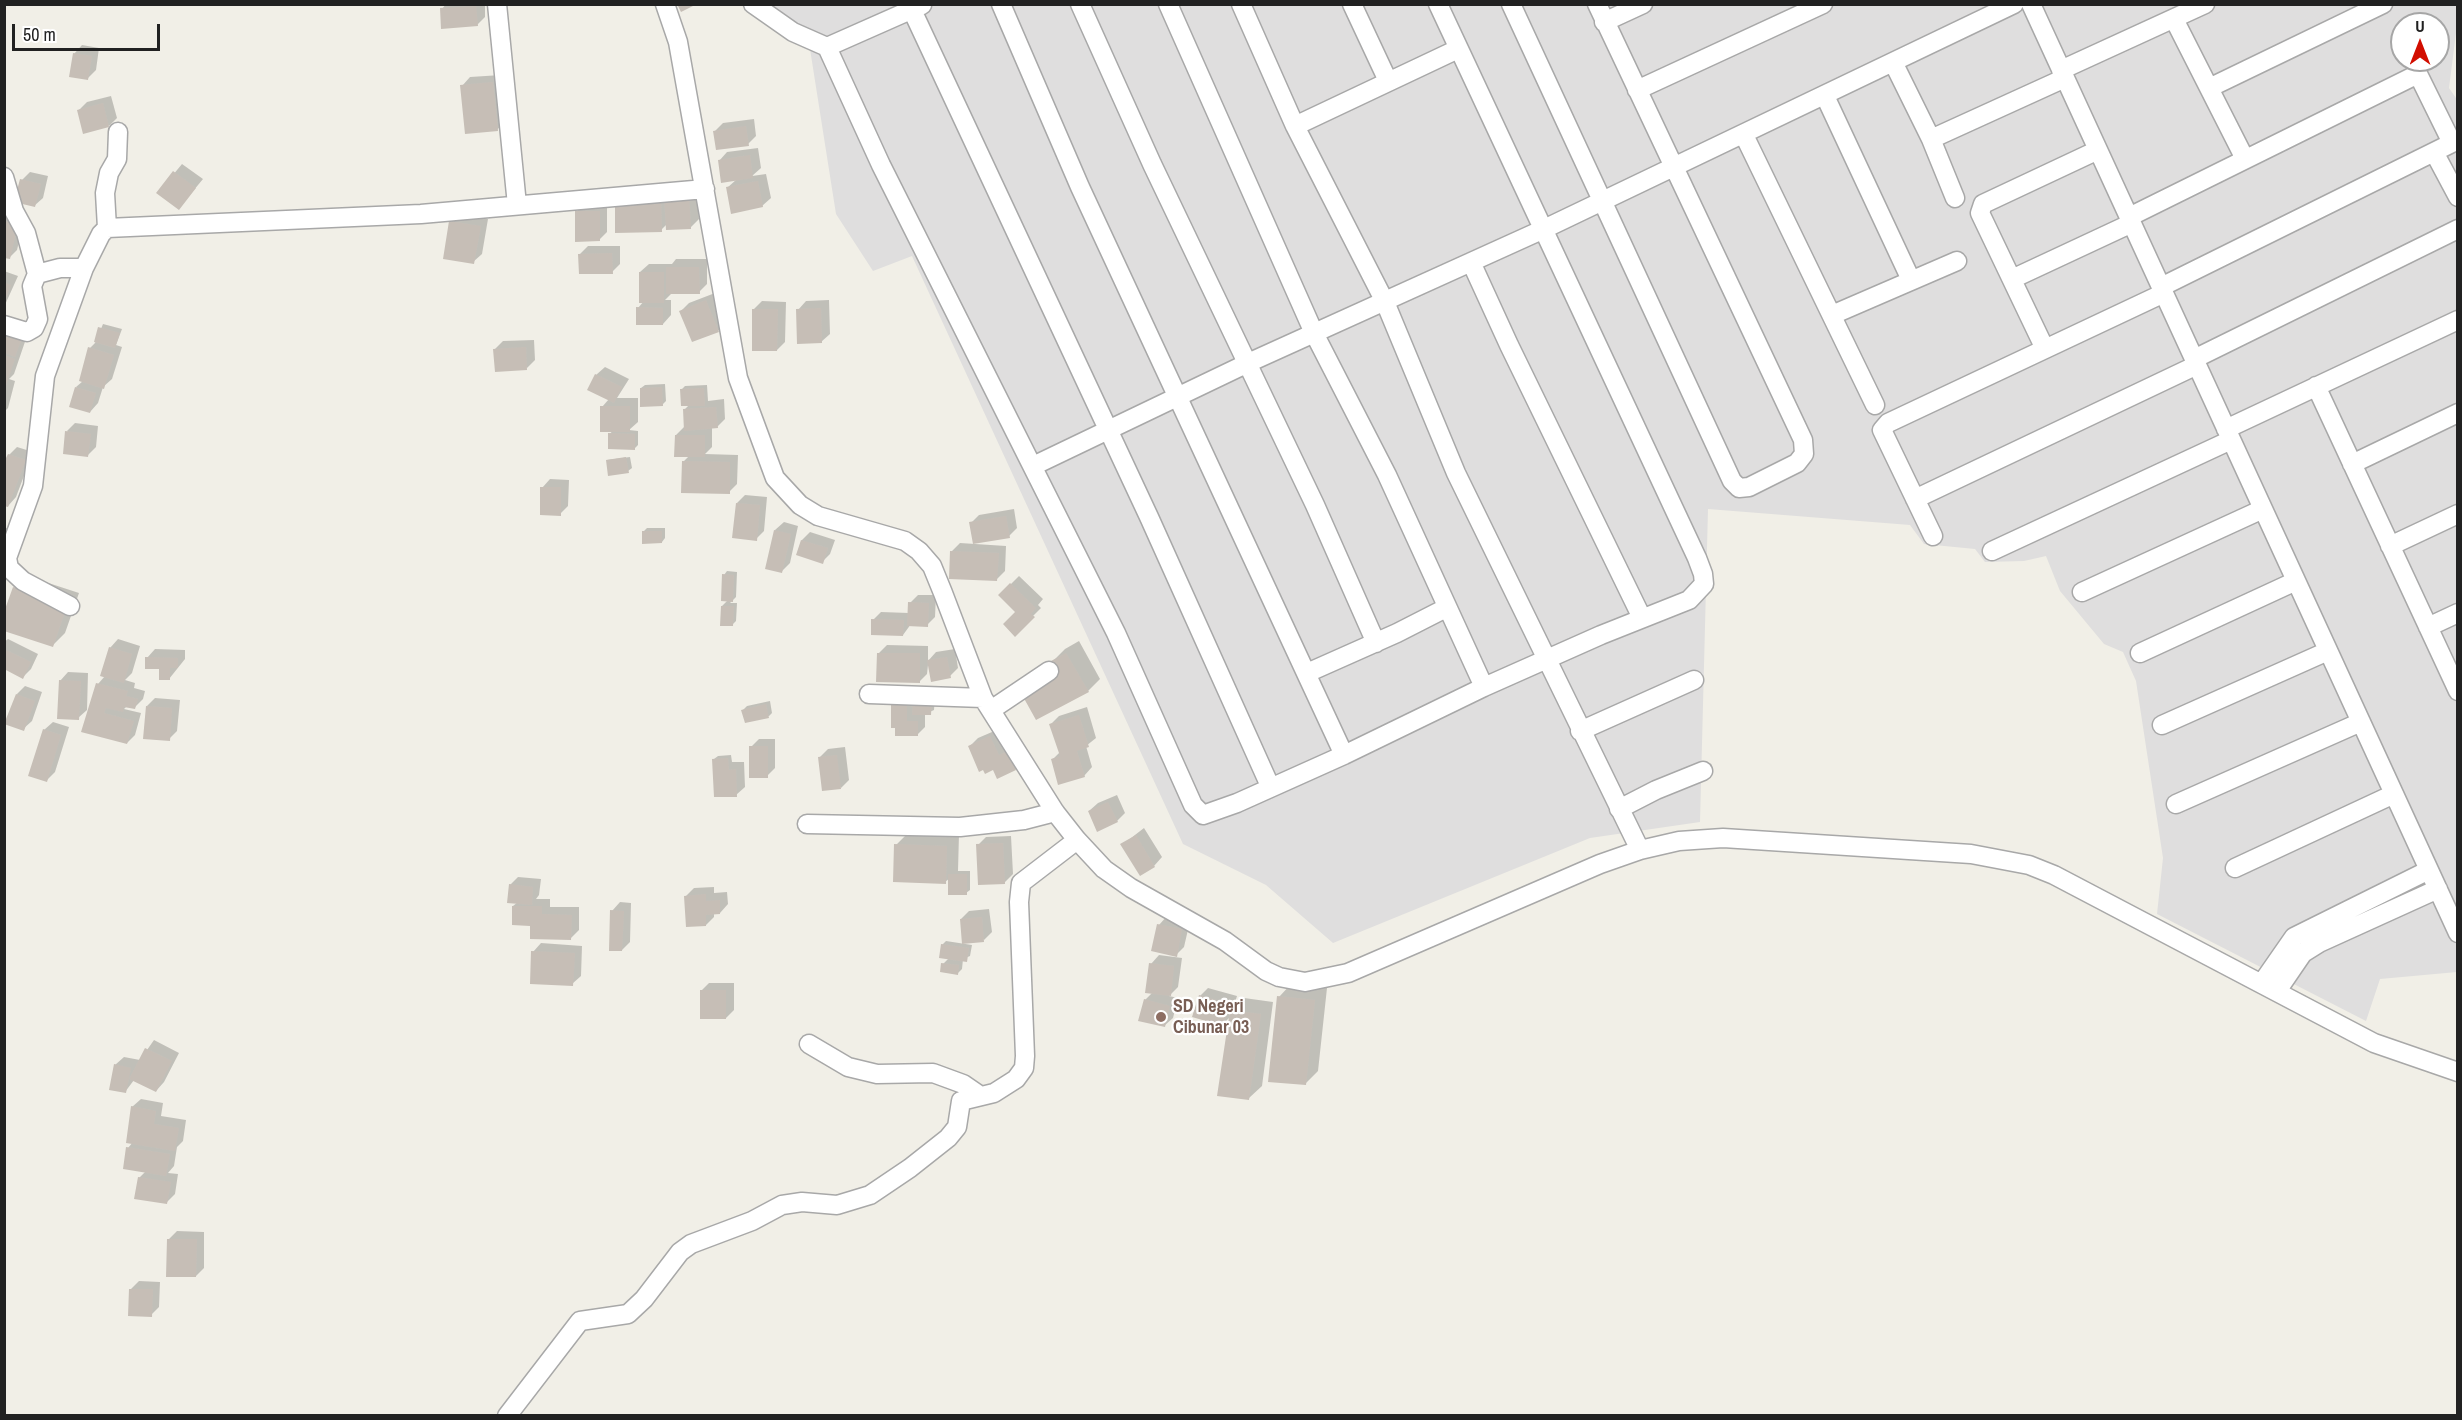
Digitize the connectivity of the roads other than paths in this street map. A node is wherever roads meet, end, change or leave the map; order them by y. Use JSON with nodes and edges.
{"nodes":[{"id":1,"x":497,"y":4,"type":"edge"},
{"id":2,"x":665,"y":4,"type":"edge"},
{"id":3,"x":753,"y":4,"type":"edge"},
{"id":4,"x":1001,"y":4,"type":"edge"},
{"id":5,"x":1080,"y":4,"type":"edge"},
{"id":6,"x":1168,"y":4,"type":"edge"},
{"id":7,"x":1241,"y":4,"type":"edge"},
{"id":8,"x":1352,"y":4,"type":"edge"},
{"id":9,"x":1438,"y":4,"type":"edge"},
{"id":10,"x":1511,"y":4,"type":"edge"},
{"id":11,"x":1597,"y":4,"type":"edge"},
{"id":12,"x":1643,"y":4,"type":"edge"},
{"id":13,"x":1823,"y":4,"type":"edge"},
{"id":14,"x":2014,"y":4,"type":"edge"},
{"id":15,"x":2031,"y":4,"type":"edge"},
{"id":16,"x":2205,"y":4,"type":"edge"},
{"id":17,"x":2383,"y":4,"type":"edge"},
{"id":18,"x":917,"y":7,"type":"edge"},
{"id":19,"x":2174,"y":19,"type":"junction"},
{"id":20,"x":1604,"y":22,"type":"junction"},
{"id":21,"x":827,"y":47,"type":"junction"},
{"id":22,"x":1458,"y":49,"type":"junction"},
{"id":23,"x":1893,"y":62,"type":"junction"},
{"id":24,"x":2063,"y":74,"type":"junction"},
{"id":25,"x":1388,"y":81,"type":"junction"},
{"id":26,"x":2209,"y":88,"type":"junction"},
{"id":27,"x":1637,"y":90,"type":"junction"},
{"id":28,"x":1824,"y":96,"type":"junction"},
{"id":29,"x":1295,"y":126,"type":"junction"},
{"id":30,"x":118,"y":132,"type":"dead end"},
{"id":31,"x":1744,"y":135,"type":"junction"},
{"id":32,"x":1931,"y":139,"type":"junction"},
{"id":33,"x":2098,"y":150,"type":"junction"},
{"id":34,"x":2434,"y":152,"type":"junction"},
{"id":35,"x":2245,"y":159,"type":"junction"},
{"id":36,"x":1673,"y":167,"type":"junction"},
{"id":37,"x":4,"y":177,"type":"edge"},
{"id":38,"x":705,"y":189,"type":"junction"},
{"id":39,"x":2457,"y":197,"type":"edge"},
{"id":40,"x":1955,"y":198,"type":"dead end"},
{"id":41,"x":1603,"y":201,"type":"junction"},
{"id":42,"x":517,"y":205,"type":"junction"},
{"id":43,"x":2131,"y":220,"type":"junction"},
{"id":44,"x":107,"y":228,"type":"junction"},
{"id":45,"x":1544,"y":229,"type":"junction"},
{"id":46,"x":2457,"y":229,"type":"edge"},
{"id":47,"x":1957,"y":261,"type":"dead end"},
{"id":48,"x":1471,"y":262,"type":"junction"},
{"id":49,"x":84,"y":268,"type":"junction"},
{"id":50,"x":37,"y":274,"type":"junction"},
{"id":51,"x":2012,"y":279,"type":"junction"},
{"id":52,"x":1911,"y":280,"type":"junction"},
{"id":53,"x":2163,"y":290,"type":"junction"},
{"id":54,"x":1385,"y":302,"type":"junction"},
{"id":55,"x":1832,"y":315,"type":"junction"},
{"id":56,"x":2457,"y":320,"type":"edge"},
{"id":57,"x":4,"y":325,"type":"edge"},
{"id":58,"x":1314,"y":333,"type":"junction"},
{"id":59,"x":2045,"y":349,"type":"junction"},
{"id":60,"x":2196,"y":362,"type":"junction"},
{"id":61,"x":1248,"y":363,"type":"junction"},
{"id":62,"x":2316,"y":386,"type":"junction"},
{"id":63,"x":1178,"y":399,"type":"junction"},
{"id":64,"x":1875,"y":405,"type":"dead end"},
{"id":65,"x":2457,"y":413,"type":"edge"},
{"id":66,"x":1109,"y":431,"type":"junction"},
{"id":67,"x":2228,"y":434,"type":"junction"},
{"id":68,"x":2352,"y":464,"type":"junction"},
{"id":69,"x":1033,"y":466,"type":"junction"},
{"id":70,"x":1915,"y":499,"type":"junction"},
{"id":71,"x":2263,"y":509,"type":"junction"},
{"id":72,"x":2457,"y":514,"type":"edge"},
{"id":73,"x":1933,"y":536,"type":"dead end"},
{"id":74,"x":2390,"y":546,"type":"junction"},
{"id":75,"x":1992,"y":551,"type":"dead end"},
{"id":76,"x":2296,"y":581,"type":"junction"},
{"id":77,"x":2082,"y":592,"type":"dead end"},
{"id":78,"x":70,"y":606,"type":"dead end"},
{"id":79,"x":1446,"y":608,"type":"junction"},
{"id":80,"x":2457,"y":613,"type":"edge"},
{"id":81,"x":1642,"y":618,"type":"junction"},
{"id":82,"x":2428,"y":627,"type":"junction"},
{"id":83,"x":1376,"y":643,"type":"junction"},
{"id":84,"x":2328,"y":651,"type":"junction"},
{"id":85,"x":2140,"y":653,"type":"dead end"},
{"id":86,"x":1548,"y":660,"type":"junction"},
{"id":87,"x":1049,"y":671,"type":"dead end"},
{"id":88,"x":1308,"y":673,"type":"junction"},
{"id":89,"x":1694,"y":680,"type":"dead end"},
{"id":90,"x":1484,"y":687,"type":"junction"},
{"id":91,"x":2457,"y":690,"type":"edge"},
{"id":92,"x":869,"y":694,"type":"dead end"},
{"id":93,"x":987,"y":704,"type":"junction"},
{"id":94,"x":2361,"y":722,"type":"junction"},
{"id":95,"x":2162,"y":725,"type":"dead end"},
{"id":96,"x":1580,"y":731,"type":"junction"},
{"id":97,"x":1344,"y":755,"type":"junction"},
{"id":98,"x":1703,"y":771,"type":"dead end"},
{"id":99,"x":1270,"y":786,"type":"junction"},
{"id":100,"x":2394,"y":794,"type":"junction"},
{"id":101,"x":2176,"y":804,"type":"dead end"},
{"id":102,"x":1619,"y":809,"type":"junction"},
{"id":103,"x":1055,"y":812,"type":"junction"},
{"id":104,"x":807,"y":824,"type":"dead end"},
{"id":105,"x":1077,"y":840,"type":"junction"},
{"id":106,"x":1640,"y":850,"type":"junction"},
{"id":107,"x":2235,"y":868,"type":"dead end"},
{"id":108,"x":2429,"y":870,"type":"junction"},
{"id":109,"x":2438,"y":889,"type":"junction"},
{"id":110,"x":2457,"y":933,"type":"edge"},
{"id":111,"x":2270,"y":987,"type":"junction"},
{"id":112,"x":810,"y":1044,"type":"dead end"},
{"id":113,"x":2457,"y":1072,"type":"edge"},
{"id":114,"x":979,"y":1095,"type":"junction"},
{"id":115,"x":507,"y":1416,"type":"edge"}],
"edges":[{"from":1,"to":42,"type":"street"},
{"from":2,"to":38,"type":"street"},
{"from":3,"to":21,"type":"street"},
{"from":4,"to":63,"type":"street"},
{"from":5,"to":61,"type":"street"},
{"from":6,"to":58,"type":"street"},
{"from":7,"to":29,"type":"street"},
{"from":8,"to":25,"type":"street"},
{"from":9,"to":22,"type":"street"},
{"from":10,"to":41,"type":"street"},
{"from":11,"to":20,"type":"street"},
{"from":12,"to":20,"type":"street"},
{"from":13,"to":27,"type":"street"},
{"from":14,"to":23,"type":"street"},
{"from":15,"to":24,"type":"street"},
{"from":16,"to":19,"type":"street"},
{"from":17,"to":26,"type":"street"},
{"from":18,"to":21,"type":"street"},
{"from":18,"to":66,"type":"street"},
{"from":19,"to":24,"type":"street"},
{"from":19,"to":26,"type":"street"},
{"from":20,"to":27,"type":"street"},
{"from":21,"to":69,"type":"street"},
{"from":22,"to":25,"type":"street"},
{"from":22,"to":45,"type":"street"},
{"from":23,"to":28,"type":"street"},
{"from":23,"to":32,"type":"street"},
{"from":24,"to":32,"type":"street"},
{"from":24,"to":33,"type":"street"},
{"from":25,"to":29,"type":"street"},
{"from":26,"to":35,"type":"street"},
{"from":27,"to":36,"type":"street"},
{"from":28,"to":31,"type":"street"},
{"from":28,"to":52,"type":"street"},
{"from":29,"to":54,"type":"street"},
{"from":30,"to":44,"type":"street"},
{"from":31,"to":36,"type":"street"},
{"from":31,"to":55,"type":"street"},
{"from":32,"to":40,"type":"street"},
{"from":33,"to":43,"type":"street"},
{"from":33,"to":51,"type":"street"},
{"from":34,"to":35,"type":"street"},
{"from":34,"to":39,"type":"street"},
{"from":34,"to":53,"type":"street"},
{"from":35,"to":43,"type":"street"},
{"from":36,"to":41,"type":"street"},
{"from":36,"to":41,"type":"street"},
{"from":37,"to":50,"type":"street"},
{"from":38,"to":42,"type":"street"},
{"from":38,"to":93,"type":"street"},
{"from":41,"to":45,"type":"street"},
{"from":42,"to":44,"type":"street"},
{"from":43,"to":51,"type":"street"},
{"from":43,"to":53,"type":"street"},
{"from":44,"to":49,"type":"street"},
{"from":45,"to":48,"type":"street"},
{"from":45,"to":81,"type":"street"},
{"from":46,"to":60,"type":"street"},
{"from":47,"to":52,"type":"street"},
{"from":48,"to":54,"type":"street"},
{"from":48,"to":81,"type":"street"},
{"from":49,"to":50,"type":"street"},
{"from":49,"to":78,"type":"street"},
{"from":50,"to":57,"type":"street"},
{"from":51,"to":59,"type":"street"},
{"from":52,"to":55,"type":"street"},
{"from":53,"to":59,"type":"street"},
{"from":53,"to":60,"type":"street"},
{"from":54,"to":58,"type":"street"},
{"from":54,"to":86,"type":"street"},
{"from":55,"to":64,"type":"street"},
{"from":56,"to":62,"type":"street"},
{"from":58,"to":61,"type":"street"},
{"from":58,"to":79,"type":"street"},
{"from":59,"to":70,"type":"street"},
{"from":60,"to":67,"type":"street"},
{"from":60,"to":70,"type":"street"},
{"from":61,"to":63,"type":"street"},
{"from":61,"to":83,"type":"street"},
{"from":62,"to":67,"type":"street"},
{"from":62,"to":68,"type":"street"},
{"from":63,"to":66,"type":"street"},
{"from":63,"to":88,"type":"street"},
{"from":65,"to":68,"type":"street"},
{"from":66,"to":69,"type":"street"},
{"from":66,"to":99,"type":"street"},
{"from":67,"to":71,"type":"street"},
{"from":67,"to":75,"type":"street"},
{"from":68,"to":74,"type":"street"},
{"from":69,"to":99,"type":"street"},
{"from":70,"to":73,"type":"street"},
{"from":71,"to":76,"type":"street"},
{"from":71,"to":77,"type":"street"},
{"from":72,"to":74,"type":"street"},
{"from":74,"to":82,"type":"street"},
{"from":76,"to":84,"type":"street"},
{"from":76,"to":85,"type":"street"},
{"from":79,"to":83,"type":"street"},
{"from":79,"to":90,"type":"street"},
{"from":80,"to":82,"type":"street"},
{"from":81,"to":86,"type":"street"},
{"from":82,"to":91,"type":"street"},
{"from":83,"to":88,"type":"street"},
{"from":84,"to":94,"type":"street"},
{"from":84,"to":95,"type":"street"},
{"from":86,"to":90,"type":"street"},
{"from":86,"to":96,"type":"street"},
{"from":87,"to":93,"type":"street"},
{"from":88,"to":97,"type":"street"},
{"from":89,"to":96,"type":"street"},
{"from":90,"to":97,"type":"street"},
{"from":92,"to":93,"type":"street"},
{"from":93,"to":103,"type":"street"},
{"from":94,"to":100,"type":"street"},
{"from":94,"to":101,"type":"street"},
{"from":96,"to":102,"type":"street"},
{"from":97,"to":99,"type":"street"},
{"from":98,"to":102,"type":"street"},
{"from":100,"to":107,"type":"street"},
{"from":100,"to":108,"type":"street"},
{"from":102,"to":106,"type":"street"},
{"from":103,"to":104,"type":"street"},
{"from":103,"to":105,"type":"street"},
{"from":105,"to":106,"type":"street"},
{"from":105,"to":114,"type":"street"},
{"from":106,"to":111,"type":"street"},
{"from":108,"to":109,"type":"street"},
{"from":108,"to":111,"type":"street"},
{"from":109,"to":110,"type":"street"},
{"from":109,"to":111,"type":"street"},
{"from":111,"to":113,"type":"street"},
{"from":112,"to":114,"type":"street"},
{"from":114,"to":115,"type":"street"}]}
